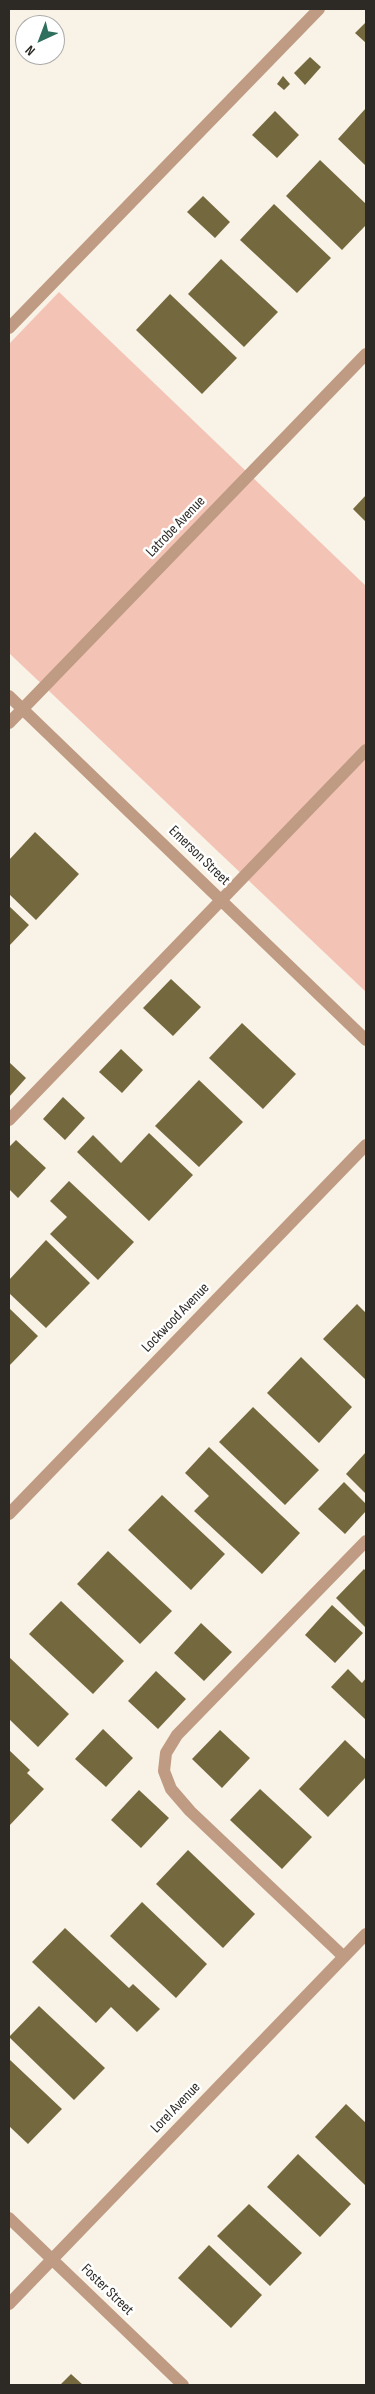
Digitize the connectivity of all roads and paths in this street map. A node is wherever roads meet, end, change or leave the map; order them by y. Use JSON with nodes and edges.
{"nodes":[{"id":1,"x":319,"y":9,"type":"edge"},
{"id":2,"x":9,"y":328,"type":"edge"},
{"id":3,"x":366,"y":354,"type":"edge"},
{"id":4,"x":9,"y":696,"type":"edge"},
{"id":5,"x":22,"y":709,"type":"junction"},
{"id":6,"x":9,"y":723,"type":"edge"},
{"id":7,"x":366,"y":750,"type":"edge"},
{"id":8,"x":221,"y":900,"type":"junction"},
{"id":9,"x":366,"y":1040,"type":"edge"},
{"id":10,"x":9,"y":1120,"type":"edge"},
{"id":11,"x":366,"y":1145,"type":"edge"},
{"id":12,"x":9,"y":1514,"type":"edge"},
{"id":13,"x":366,"y":1541,"type":"edge"},
{"id":14,"x":366,"y":1934,"type":"edge"},
{"id":15,"x":344,"y":1957,"type":"junction"},
{"id":16,"x":9,"y":2218,"type":"edge"},
{"id":17,"x":52,"y":2259,"type":"junction"},
{"id":18,"x":9,"y":2304,"type":"edge"},
{"id":19,"x":183,"y":2385,"type":"edge"}],
"edges":[{"from":1,"to":2,"type":"street"},
{"from":3,"to":5,"type":"street","name":"Latrobe Avenue"},
{"from":4,"to":5,"type":"street","name":"Emerson Street"},
{"from":5,"to":6,"type":"street","name":"Latrobe Avenue"},
{"from":5,"to":8,"type":"street","name":"Emerson Street"},
{"from":7,"to":8,"type":"street"},
{"from":8,"to":9,"type":"street","name":"Emerson Street"},
{"from":8,"to":10,"type":"street"},
{"from":11,"to":12,"type":"street","name":"Lockwood Avenue"},
{"from":13,"to":15,"type":"street"},
{"from":14,"to":15,"type":"street","name":"Lorel Avenue"},
{"from":15,"to":17,"type":"street","name":"Lorel Avenue"},
{"from":16,"to":17,"type":"street","name":"Foster Street"},
{"from":17,"to":18,"type":"street","name":"Lorel Avenue"},
{"from":17,"to":19,"type":"street","name":"Foster Street"}]}
